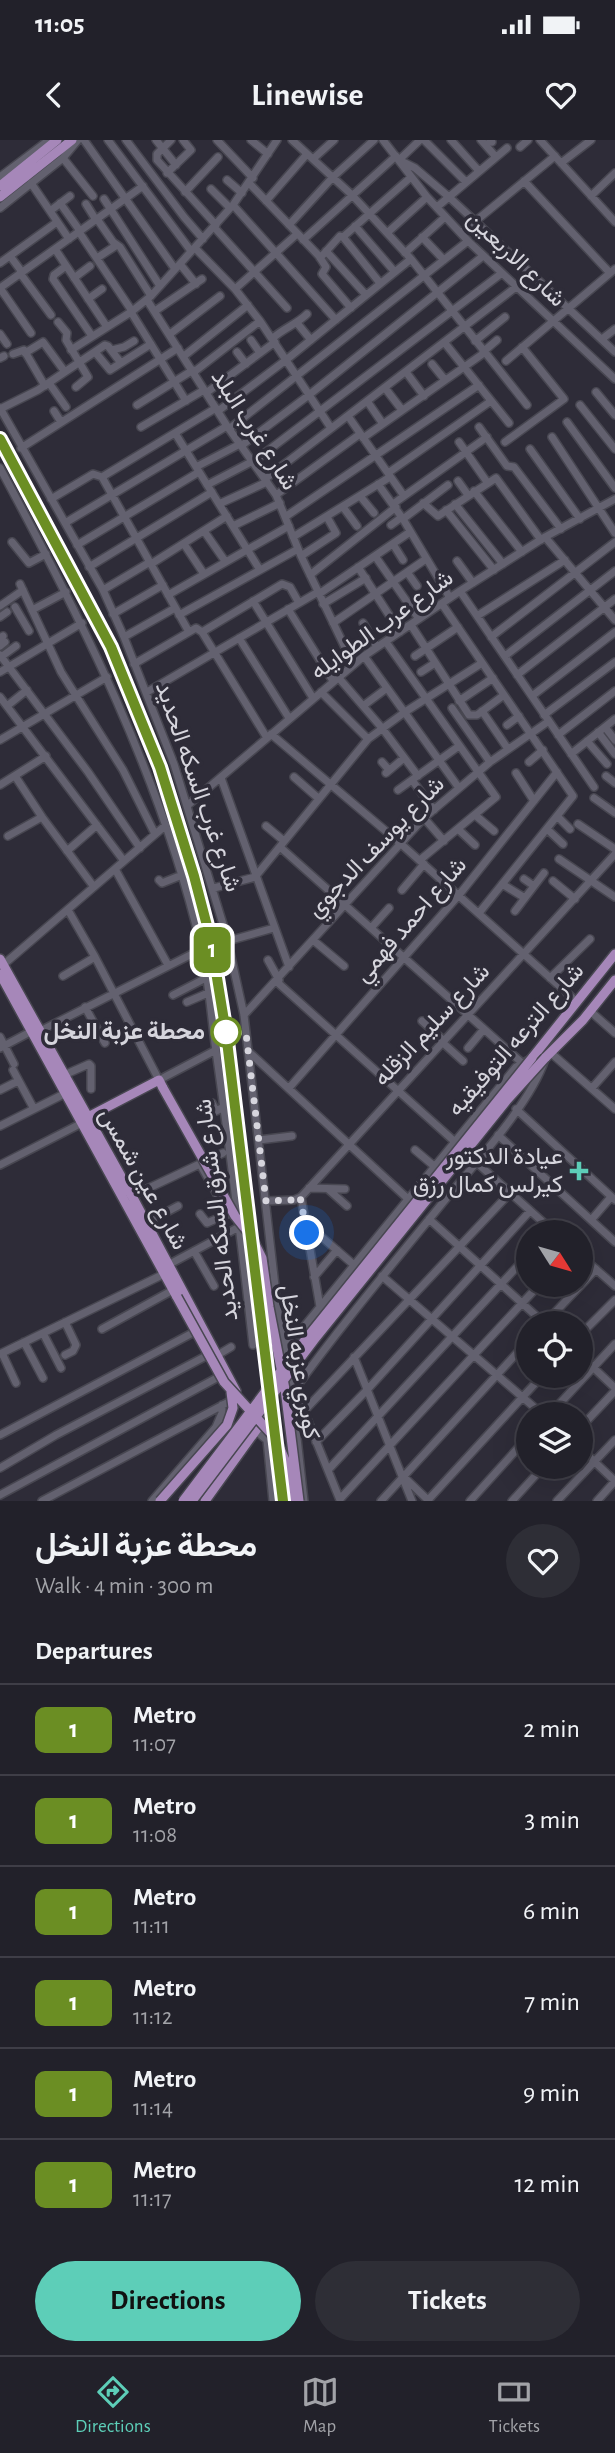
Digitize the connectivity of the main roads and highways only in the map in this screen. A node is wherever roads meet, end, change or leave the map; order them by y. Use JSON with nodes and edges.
{"nodes":[{"id":1,"x":72,"y":140,"type":"edge"},
{"id":2,"x":59,"y":143,"type":"edge"},
{"id":3,"x":0,"y":186,"type":"edge"},
{"id":4,"x":0,"y":197,"type":"edge"},
{"id":5,"x":615,"y":954,"type":"edge"},
{"id":6,"x":1,"y":966,"type":"edge"},
{"id":7,"x":615,"y":980,"type":"edge"},
{"id":8,"x":611,"y":992,"type":"edge"},
{"id":9,"x":36,"y":1031,"type":"junction"},
{"id":10,"x":85,"y":1120,"type":"junction"},
{"id":11,"x":166,"y":1269,"type":"junction"},
{"id":12,"x":175,"y":1294,"type":"joint"},
{"id":13,"x":212,"y":1355,"type":"junction"},
{"id":14,"x":230,"y":1391,"type":"junction"},
{"id":15,"x":302,"y":1499,"type":"edge"},
{"id":16,"x":154,"y":1500,"type":"edge"},
{"id":17,"x":183,"y":1501,"type":"edge"},
{"id":18,"x":192,"y":1501,"type":"edge"},
{"id":19,"x":205,"y":1501,"type":"edge"},
{"id":20,"x":291,"y":1501,"type":"edge"}],
"edges":[{"from":1,"to":2,"type":"main road"},
{"from":2,"to":3,"type":"main road"},
{"from":2,"to":4,"type":"main road"},
{"from":5,"to":17,"type":"main road","name":"شارع الترعه التوفيقيه","bridge":true},
{"from":6,"to":9,"type":"main road","name":"شارع عين شمس"},
{"from":7,"to":8,"type":"main road","name":"شارع الترعه التوفيقيه"},
{"from":8,"to":18,"type":"main road","name":"شارع الترعه التوفيقيه","bridge":true},
{"from":9,"to":10,"type":"main road","name":"شارع عين شمس"},
{"from":9,"to":10,"type":"main road","name":"شارع عين شمس"},
{"from":10,"to":11,"type":"main road","name":"شارع عين شمس"},
{"from":10,"to":11,"type":"main road","name":"شارع عين شمس"},
{"from":10,"to":15,"type":"main road","name":"كوبري عزبه النخل","bridge":true},
{"from":11,"to":12,"type":"main road","name":"شارع عين شمس"},
{"from":11,"to":13,"type":"main road","name":"شارع عين شمس"},
{"from":12,"to":13,"type":"main road","name":"كوبري عزبه النخل","bridge":true},
{"from":13,"to":14,"type":"main road","name":"كوبري عزبه النخل","bridge":true},
{"from":13,"to":19,"type":"main road","name":"شارع عين شمس"},
{"from":14,"to":16,"type":"main road","bridge":true},
{"from":14,"to":20,"type":"main road","name":"كوبري عزبه النخل","bridge":true}]}
